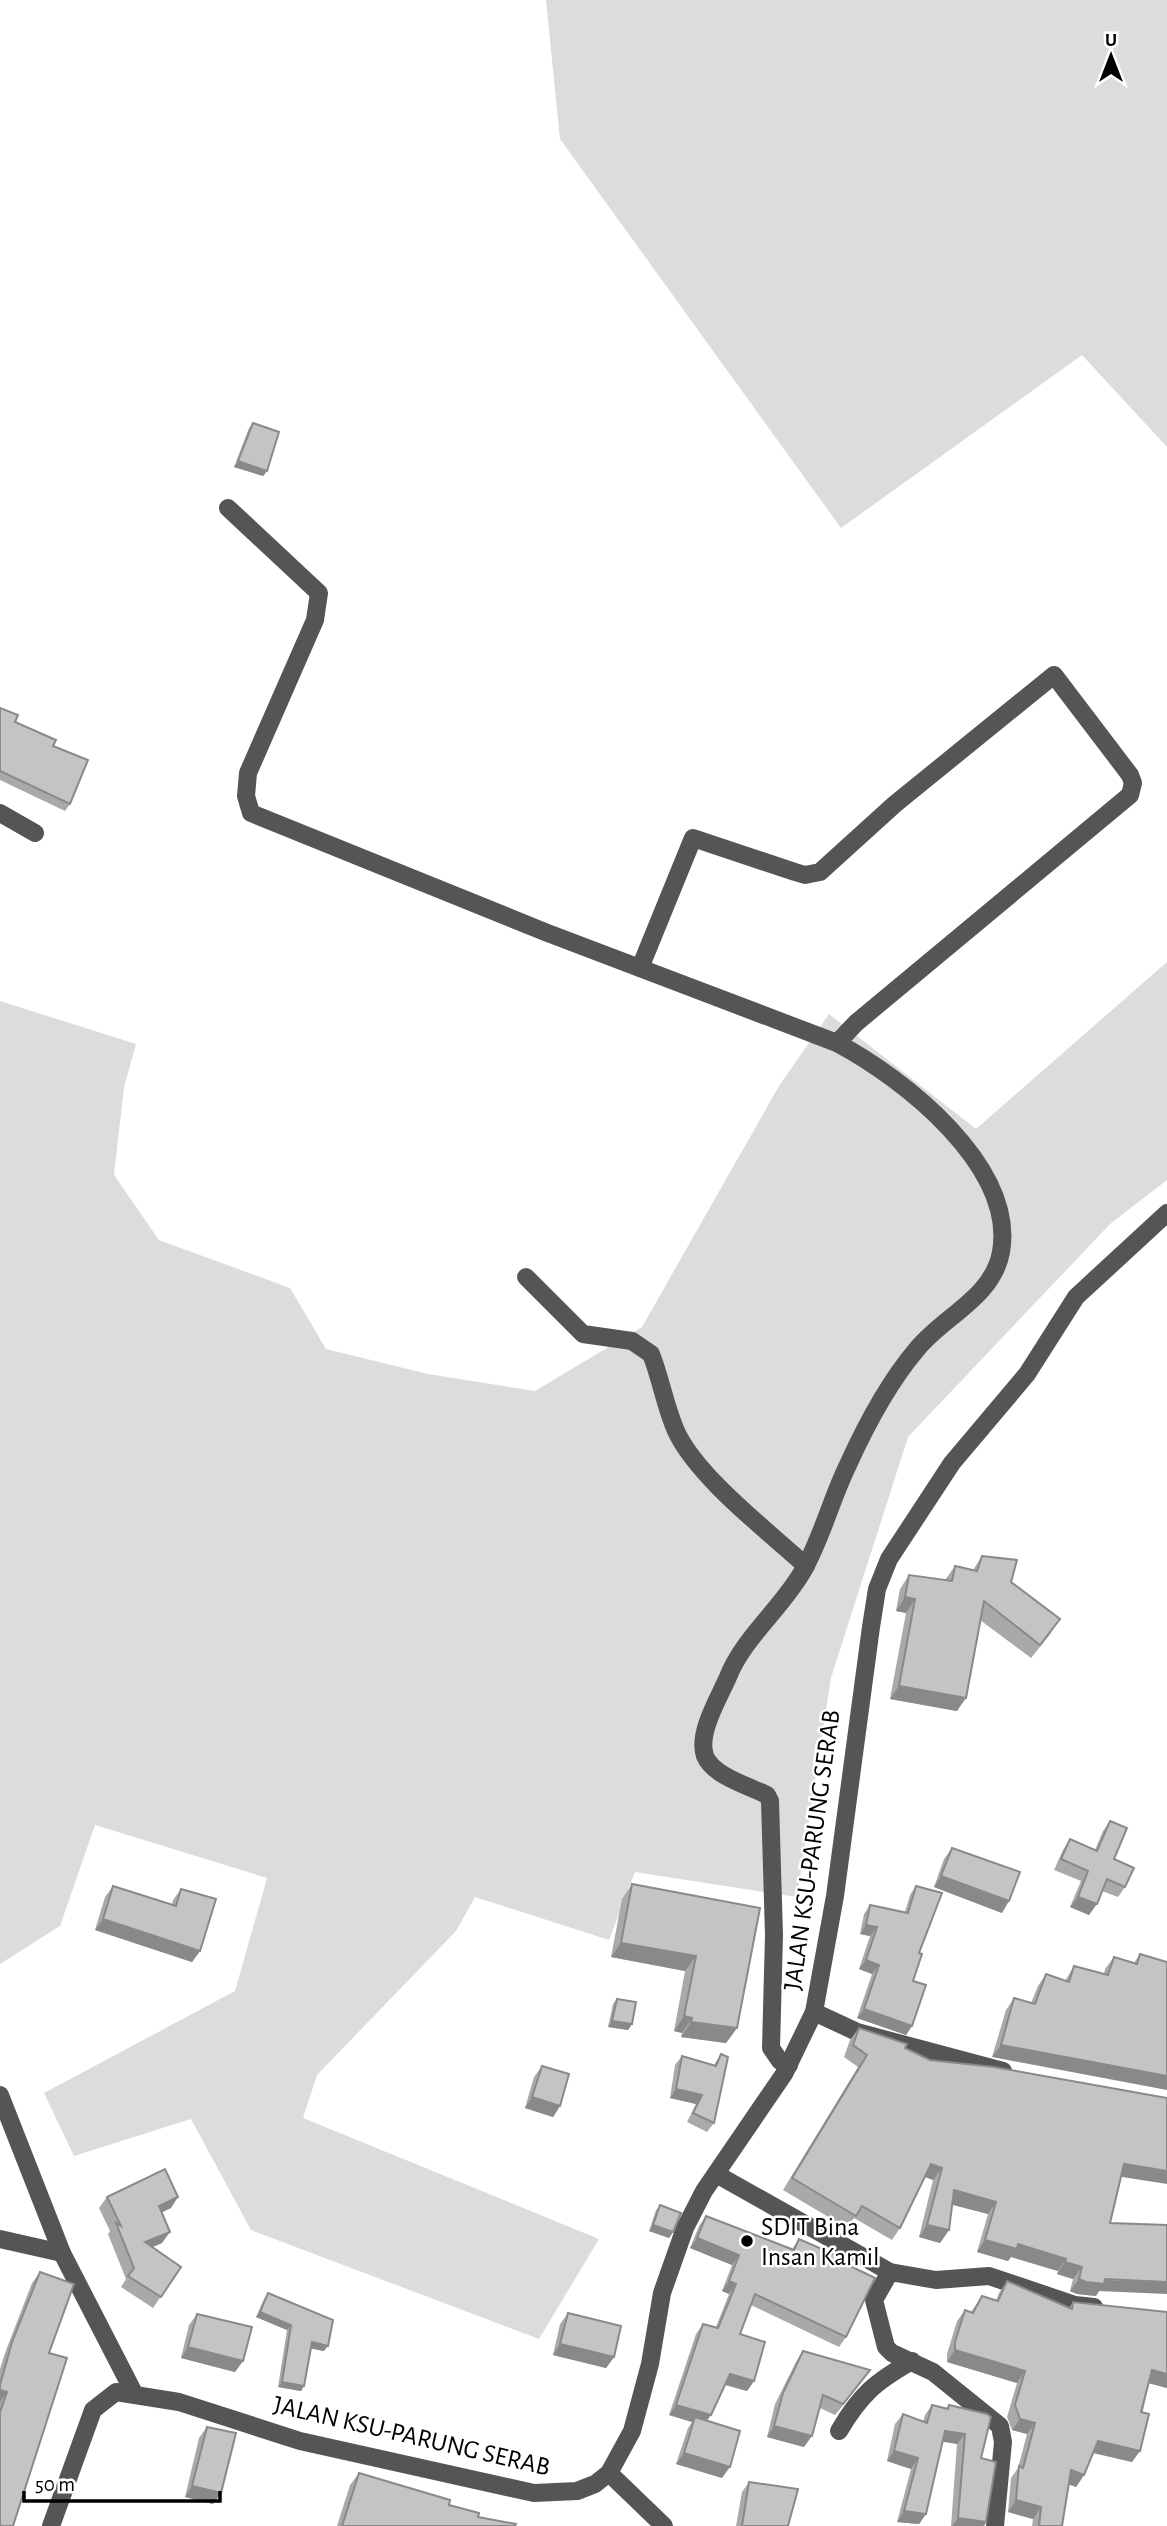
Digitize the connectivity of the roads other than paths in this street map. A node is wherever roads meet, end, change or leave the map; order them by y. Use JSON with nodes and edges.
{"nodes":[{"id":1,"x":228,"y":508,"type":"dead end"},
{"id":2,"x":0,"y":813,"type":"edge"},
{"id":3,"x":35,"y":832,"type":"dead end"},
{"id":4,"x":640,"y":968,"type":"junction"},
{"id":5,"x":837,"y":1043,"type":"junction"},
{"id":6,"x":1167,"y":1213,"type":"edge"},
{"id":7,"x":526,"y":1277,"type":"dead end"},
{"id":8,"x":806,"y":1566,"type":"junction"},
{"id":9,"x":814,"y":2012,"type":"junction"},
{"id":10,"x":789,"y":2065,"type":"junction"},
{"id":11,"x":1025,"y":2075,"type":"edge"},
{"id":12,"x":2,"y":2107,"type":"edge"},
{"id":13,"x":716,"y":2174,"type":"junction"},
{"id":14,"x":0,"y":2239,"type":"edge"},
{"id":15,"x":62,"y":2253,"type":"junction"},
{"id":16,"x":890,"y":2272,"type":"junction"},
{"id":17,"x":1114,"y":2309,"type":"edge"},
{"id":18,"x":912,"y":2361,"type":"junction"},
{"id":19,"x":134,"y":2393,"type":"junction"},
{"id":20,"x":839,"y":2431,"type":"dead end"},
{"id":21,"x":609,"y":2473,"type":"junction"},
{"id":22,"x":51,"y":2526,"type":"edge"},
{"id":23,"x":664,"y":2526,"type":"edge"},
{"id":24,"x":995,"y":2526,"type":"edge"}],
"edges":[{"from":1,"to":4,"type":"street"},
{"from":2,"to":3,"type":"street"},
{"from":4,"to":5,"type":"street"},
{"from":4,"to":5,"type":"street"},
{"from":5,"to":8,"type":"street"},
{"from":6,"to":9,"type":"street","name":"JALAN KSU-PARUNG SERAB"},
{"from":7,"to":8,"type":"street"},
{"from":8,"to":10,"type":"street"},
{"from":9,"to":10,"type":"street","name":"JALAN KSU-PARUNG SERAB"},
{"from":9,"to":11,"type":"street"},
{"from":10,"to":13,"type":"street","name":"JALAN KSU-PARUNG SERAB"},
{"from":12,"to":15,"type":"street"},
{"from":13,"to":16,"type":"street"},
{"from":13,"to":21,"type":"street","name":"JALAN KSU-PARUNG SERAB"},
{"from":14,"to":15,"type":"street"},
{"from":15,"to":19,"type":"street"},
{"from":16,"to":17,"type":"street"},
{"from":16,"to":18,"type":"street"},
{"from":18,"to":20,"type":"street"},
{"from":18,"to":24,"type":"street"},
{"from":19,"to":21,"type":"street","name":"JALAN KSU-PARUNG SERAB"},
{"from":19,"to":22,"type":"street","name":"JALAN KSU-PARUNG SERAB"},
{"from":21,"to":23,"type":"street"}]}
